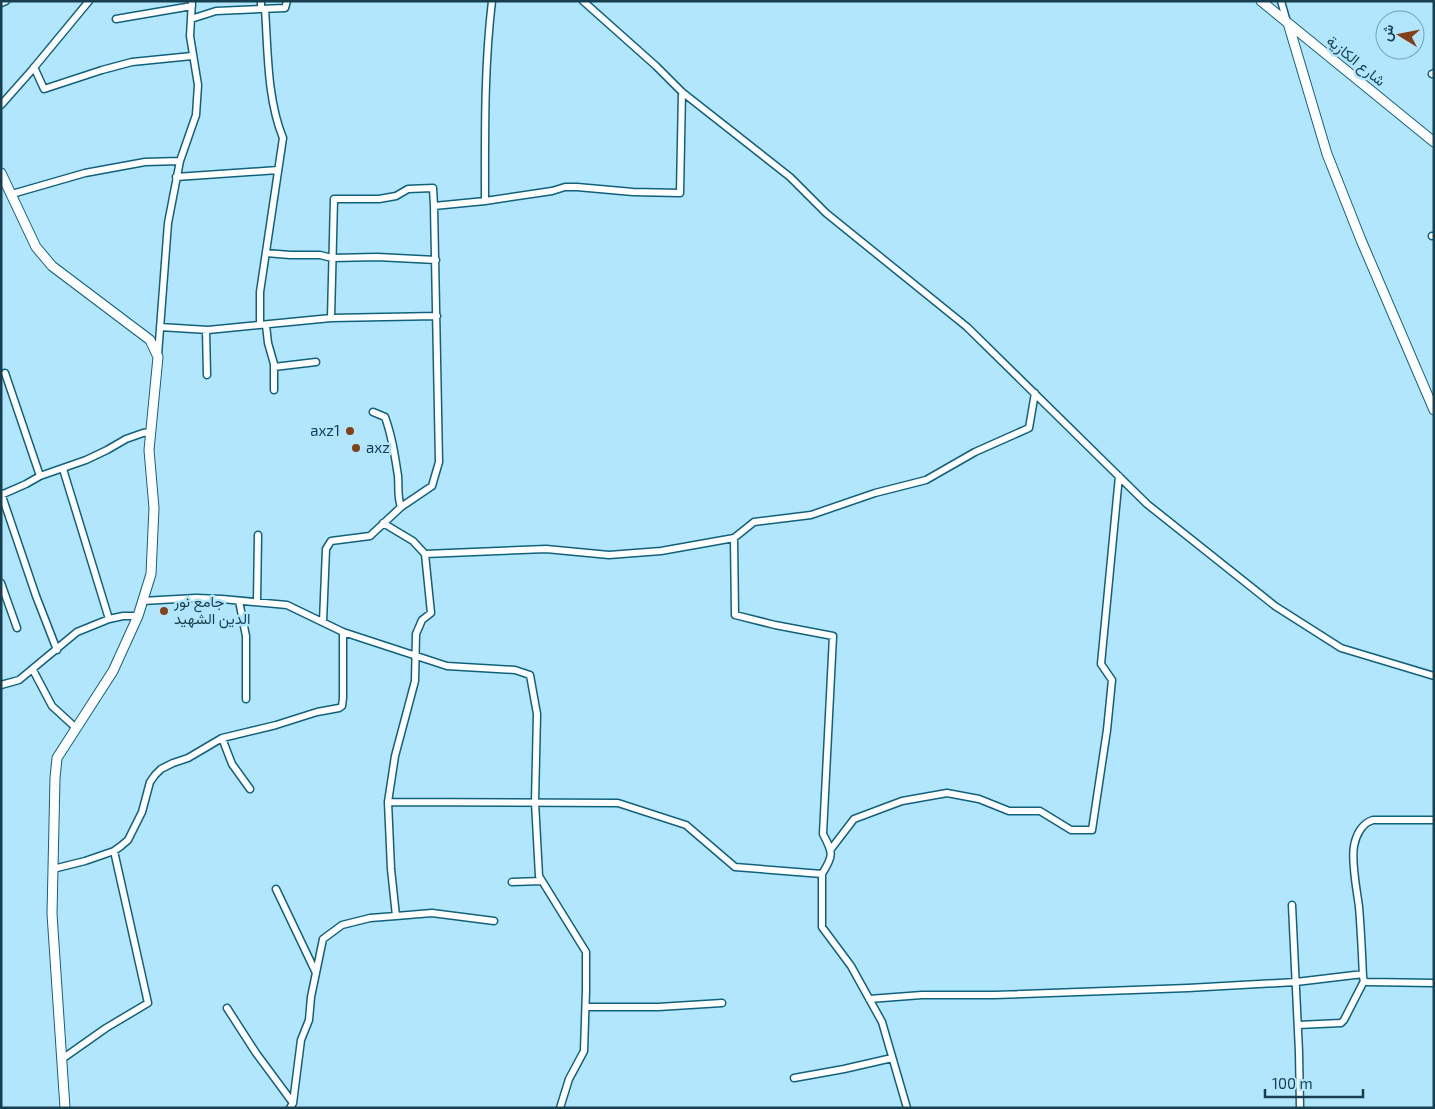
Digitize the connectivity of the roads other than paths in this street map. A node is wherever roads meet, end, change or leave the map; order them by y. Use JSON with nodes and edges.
{"nodes":[{"id":1,"x":6,"y":1,"type":"edge"},
{"id":2,"x":89,"y":1,"type":"edge"},
{"id":3,"x":261,"y":1,"type":"edge"},
{"id":4,"x":288,"y":1,"type":"edge"},
{"id":5,"x":492,"y":1,"type":"edge"},
{"id":6,"x":583,"y":1,"type":"edge"},
{"id":7,"x":1261,"y":1,"type":"edge"},
{"id":8,"x":1281,"y":1,"type":"edge"},
{"id":9,"x":1,"y":3,"type":"edge"},
{"id":10,"x":192,"y":4,"type":"edge"},
{"id":11,"x":263,"y":9,"type":"junction"},
{"id":12,"x":116,"y":19,"type":"dead end"},
{"id":13,"x":191,"y":19,"type":"junction"},
{"id":14,"x":1288,"y":23,"type":"junction"},
{"id":15,"x":192,"y":56,"type":"junction"},
{"id":16,"x":34,"y":67,"type":"junction"},
{"id":17,"x":682,"y":92,"type":"junction"},
{"id":18,"x":1,"y":105,"type":"edge"},
{"id":19,"x":1434,"y":142,"type":"edge"},
{"id":20,"x":180,"y":160,"type":"junction"},
{"id":21,"x":278,"y":170,"type":"junction"},
{"id":22,"x":1,"y":173,"type":"edge"},
{"id":23,"x":176,"y":177,"type":"junction"},
{"id":24,"x":12,"y":194,"type":"junction"},
{"id":25,"x":485,"y":201,"type":"junction"},
{"id":26,"x":434,"y":206,"type":"junction"},
{"id":27,"x":266,"y":253,"type":"junction"},
{"id":28,"x":332,"y":258,"type":"junction"},
{"id":29,"x":436,"y":260,"type":"junction"},
{"id":30,"x":437,"y":316,"type":"junction"},
{"id":31,"x":331,"y":318,"type":"junction"},
{"id":32,"x":263,"y":325,"type":"junction"},
{"id":33,"x":160,"y":327,"type":"junction"},
{"id":34,"x":206,"y":330,"type":"junction"},
{"id":35,"x":158,"y":357,"type":"junction"},
{"id":36,"x":316,"y":362,"type":"dead end"},
{"id":37,"x":274,"y":366,"type":"junction"},
{"id":38,"x":5,"y":373,"type":"dead end"},
{"id":39,"x":207,"y":375,"type":"dead end"},
{"id":40,"x":274,"y":390,"type":"dead end"},
{"id":41,"x":1035,"y":393,"type":"junction"},
{"id":42,"x":1434,"y":410,"type":"edge"},
{"id":43,"x":373,"y":412,"type":"dead end"},
{"id":44,"x":151,"y":432,"type":"junction"},
{"id":45,"x":62,"y":469,"type":"junction"},
{"id":46,"x":40,"y":476,"type":"junction"},
{"id":47,"x":1119,"y":476,"type":"junction"},
{"id":48,"x":1,"y":495,"type":"edge"},
{"id":49,"x":401,"y":507,"type":"junction"},
{"id":50,"x":383,"y":523,"type":"junction"},
{"id":51,"x":258,"y":535,"type":"dead end"},
{"id":52,"x":734,"y":538,"type":"junction"},
{"id":53,"x":425,"y":554,"type":"junction"},
{"id":54,"x":1,"y":583,"type":"edge"},
{"id":55,"x":142,"y":601,"type":"junction"},
{"id":56,"x":239,"y":601,"type":"junction"},
{"id":57,"x":257,"y":602,"type":"junction"},
{"id":58,"x":138,"y":616,"type":"junction"},
{"id":59,"x":109,"y":619,"type":"junction"},
{"id":60,"x":323,"y":622,"type":"junction"},
{"id":61,"x":17,"y":628,"type":"dead end"},
{"id":62,"x":343,"y":632,"type":"junction"},
{"id":63,"x":57,"y":650,"type":"junction"},
{"id":64,"x":416,"y":655,"type":"junction"},
{"id":65,"x":33,"y":670,"type":"junction"},
{"id":66,"x":1434,"y":676,"type":"edge"},
{"id":67,"x":1,"y":685,"type":"edge"},
{"id":68,"x":246,"y":699,"type":"dead end"},
{"id":69,"x":76,"y":728,"type":"junction"},
{"id":70,"x":222,"y":738,"type":"junction"},
{"id":71,"x":250,"y":788,"type":"dead end"},
{"id":72,"x":388,"y":802,"type":"junction"},
{"id":73,"x":535,"y":802,"type":"junction"},
{"id":74,"x":1434,"y":820,"type":"edge"},
{"id":75,"x":831,"y":849,"type":"junction"},
{"id":76,"x":114,"y":851,"type":"junction"},
{"id":77,"x":54,"y":869,"type":"junction"},
{"id":78,"x":822,"y":874,"type":"junction"},
{"id":79,"x":542,"y":881,"type":"junction"},
{"id":80,"x":512,"y":882,"type":"dead end"},
{"id":81,"x":276,"y":888,"type":"dead end"},
{"id":82,"x":1292,"y":905,"type":"dead end"},
{"id":83,"x":396,"y":916,"type":"junction"},
{"id":84,"x":494,"y":921,"type":"dead end"},
{"id":85,"x":316,"y":973,"type":"junction"},
{"id":86,"x":1363,"y":977,"type":"junction"},
{"id":87,"x":1296,"y":982,"type":"junction"},
{"id":88,"x":1434,"y":983,"type":"edge"},
{"id":89,"x":869,"y":998,"type":"junction"},
{"id":90,"x":722,"y":1003,"type":"dead end"},
{"id":91,"x":586,"y":1007,"type":"junction"},
{"id":92,"x":227,"y":1008,"type":"dead end"},
{"id":93,"x":1298,"y":1026,"type":"junction"},
{"id":94,"x":62,"y":1058,"type":"junction"},
{"id":95,"x":892,"y":1058,"type":"junction"},
{"id":96,"x":794,"y":1078,"type":"dead end"},
{"id":97,"x":292,"y":1106,"type":"edge"},
{"id":98,"x":65,"y":1108,"type":"edge"},
{"id":99,"x":560,"y":1108,"type":"edge"},
{"id":100,"x":907,"y":1108,"type":"edge"},
{"id":101,"x":1300,"y":1108,"type":"edge"}],
"edges":[{"from":1,"to":9,"type":"street"},
{"from":2,"to":16,"type":"street"},
{"from":3,"to":11,"type":"street"},
{"from":4,"to":11,"type":"street"},
{"from":5,"to":25,"type":"street"},
{"from":6,"to":17,"type":"street"},
{"from":7,"to":14,"type":"street","name":"شارع الكازية"},
{"from":8,"to":14,"type":"street"},
{"from":10,"to":12,"type":"street"},
{"from":10,"to":13,"type":"street"},
{"from":11,"to":13,"type":"street"},
{"from":11,"to":21,"type":"street"},
{"from":13,"to":15,"type":"street"},
{"from":14,"to":19,"type":"street","name":"شارع الكازية"},
{"from":14,"to":42,"type":"street"},
{"from":15,"to":16,"type":"street"},
{"from":15,"to":20,"type":"street"},
{"from":16,"to":18,"type":"street"},
{"from":17,"to":25,"type":"street"},
{"from":17,"to":41,"type":"street"},
{"from":20,"to":23,"type":"street"},
{"from":20,"to":24,"type":"street"},
{"from":21,"to":23,"type":"street"},
{"from":21,"to":27,"type":"street"},
{"from":22,"to":24,"type":"street"},
{"from":23,"to":33,"type":"street"},
{"from":24,"to":35,"type":"street"},
{"from":25,"to":26,"type":"street"},
{"from":26,"to":28,"type":"street"},
{"from":26,"to":29,"type":"street"},
{"from":27,"to":28,"type":"street"},
{"from":27,"to":32,"type":"street"},
{"from":28,"to":29,"type":"street"},
{"from":28,"to":31,"type":"street"},
{"from":29,"to":30,"type":"street"},
{"from":30,"to":31,"type":"street"},
{"from":30,"to":49,"type":"street"},
{"from":31,"to":32,"type":"street"},
{"from":32,"to":34,"type":"street"},
{"from":32,"to":37,"type":"street"},
{"from":33,"to":34,"type":"street"},
{"from":33,"to":35,"type":"street"},
{"from":34,"to":39,"type":"street"},
{"from":35,"to":44,"type":"street"},
{"from":36,"to":37,"type":"street"},
{"from":37,"to":40,"type":"street"},
{"from":38,"to":46,"type":"street"},
{"from":41,"to":47,"type":"street"},
{"from":41,"to":52,"type":"street"},
{"from":43,"to":49,"type":"street"},
{"from":44,"to":45,"type":"street"},
{"from":44,"to":55,"type":"street"},
{"from":45,"to":46,"type":"street"},
{"from":45,"to":59,"type":"street"},
{"from":46,"to":48,"type":"street"},
{"from":47,"to":66,"type":"street"},
{"from":47,"to":75,"type":"street"},
{"from":48,"to":63,"type":"street"},
{"from":49,"to":50,"type":"street"},
{"from":50,"to":53,"type":"street"},
{"from":50,"to":60,"type":"street"},
{"from":51,"to":57,"type":"street"},
{"from":52,"to":53,"type":"street"},
{"from":52,"to":75,"type":"street"},
{"from":53,"to":64,"type":"street"},
{"from":54,"to":61,"type":"street"},
{"from":55,"to":56,"type":"street"},
{"from":55,"to":58,"type":"street"},
{"from":56,"to":57,"type":"street"},
{"from":56,"to":68,"type":"street"},
{"from":57,"to":60,"type":"street"},
{"from":58,"to":59,"type":"street"},
{"from":58,"to":69,"type":"street"},
{"from":59,"to":63,"type":"street"},
{"from":60,"to":62,"type":"street"},
{"from":62,"to":64,"type":"street"},
{"from":62,"to":70,"type":"street"},
{"from":63,"to":65,"type":"street"},
{"from":64,"to":72,"type":"street"},
{"from":64,"to":73,"type":"street"},
{"from":65,"to":67,"type":"street"},
{"from":65,"to":69,"type":"street"},
{"from":69,"to":77,"type":"street"},
{"from":70,"to":71,"type":"street"},
{"from":70,"to":76,"type":"street"},
{"from":72,"to":73,"type":"street"},
{"from":72,"to":83,"type":"street"},
{"from":73,"to":78,"type":"street"},
{"from":73,"to":79,"type":"street"},
{"from":74,"to":86,"type":"street"},
{"from":75,"to":78,"type":"street"},
{"from":76,"to":77,"type":"street"},
{"from":76,"to":94,"type":"street"},
{"from":77,"to":94,"type":"street"},
{"from":78,"to":89,"type":"street"},
{"from":79,"to":80,"type":"street"},
{"from":79,"to":91,"type":"street"},
{"from":81,"to":85,"type":"street"},
{"from":82,"to":87,"type":"street"},
{"from":83,"to":84,"type":"street"},
{"from":83,"to":85,"type":"street"},
{"from":85,"to":97,"type":"street"},
{"from":86,"to":87,"type":"street"},
{"from":86,"to":88,"type":"street"},
{"from":86,"to":93,"type":"street"},
{"from":87,"to":89,"type":"street"},
{"from":87,"to":93,"type":"street"},
{"from":89,"to":95,"type":"street"},
{"from":90,"to":91,"type":"street"},
{"from":91,"to":99,"type":"street"},
{"from":92,"to":97,"type":"street"},
{"from":93,"to":101,"type":"street"},
{"from":94,"to":98,"type":"street"},
{"from":95,"to":96,"type":"street"},
{"from":95,"to":100,"type":"street"}]}
